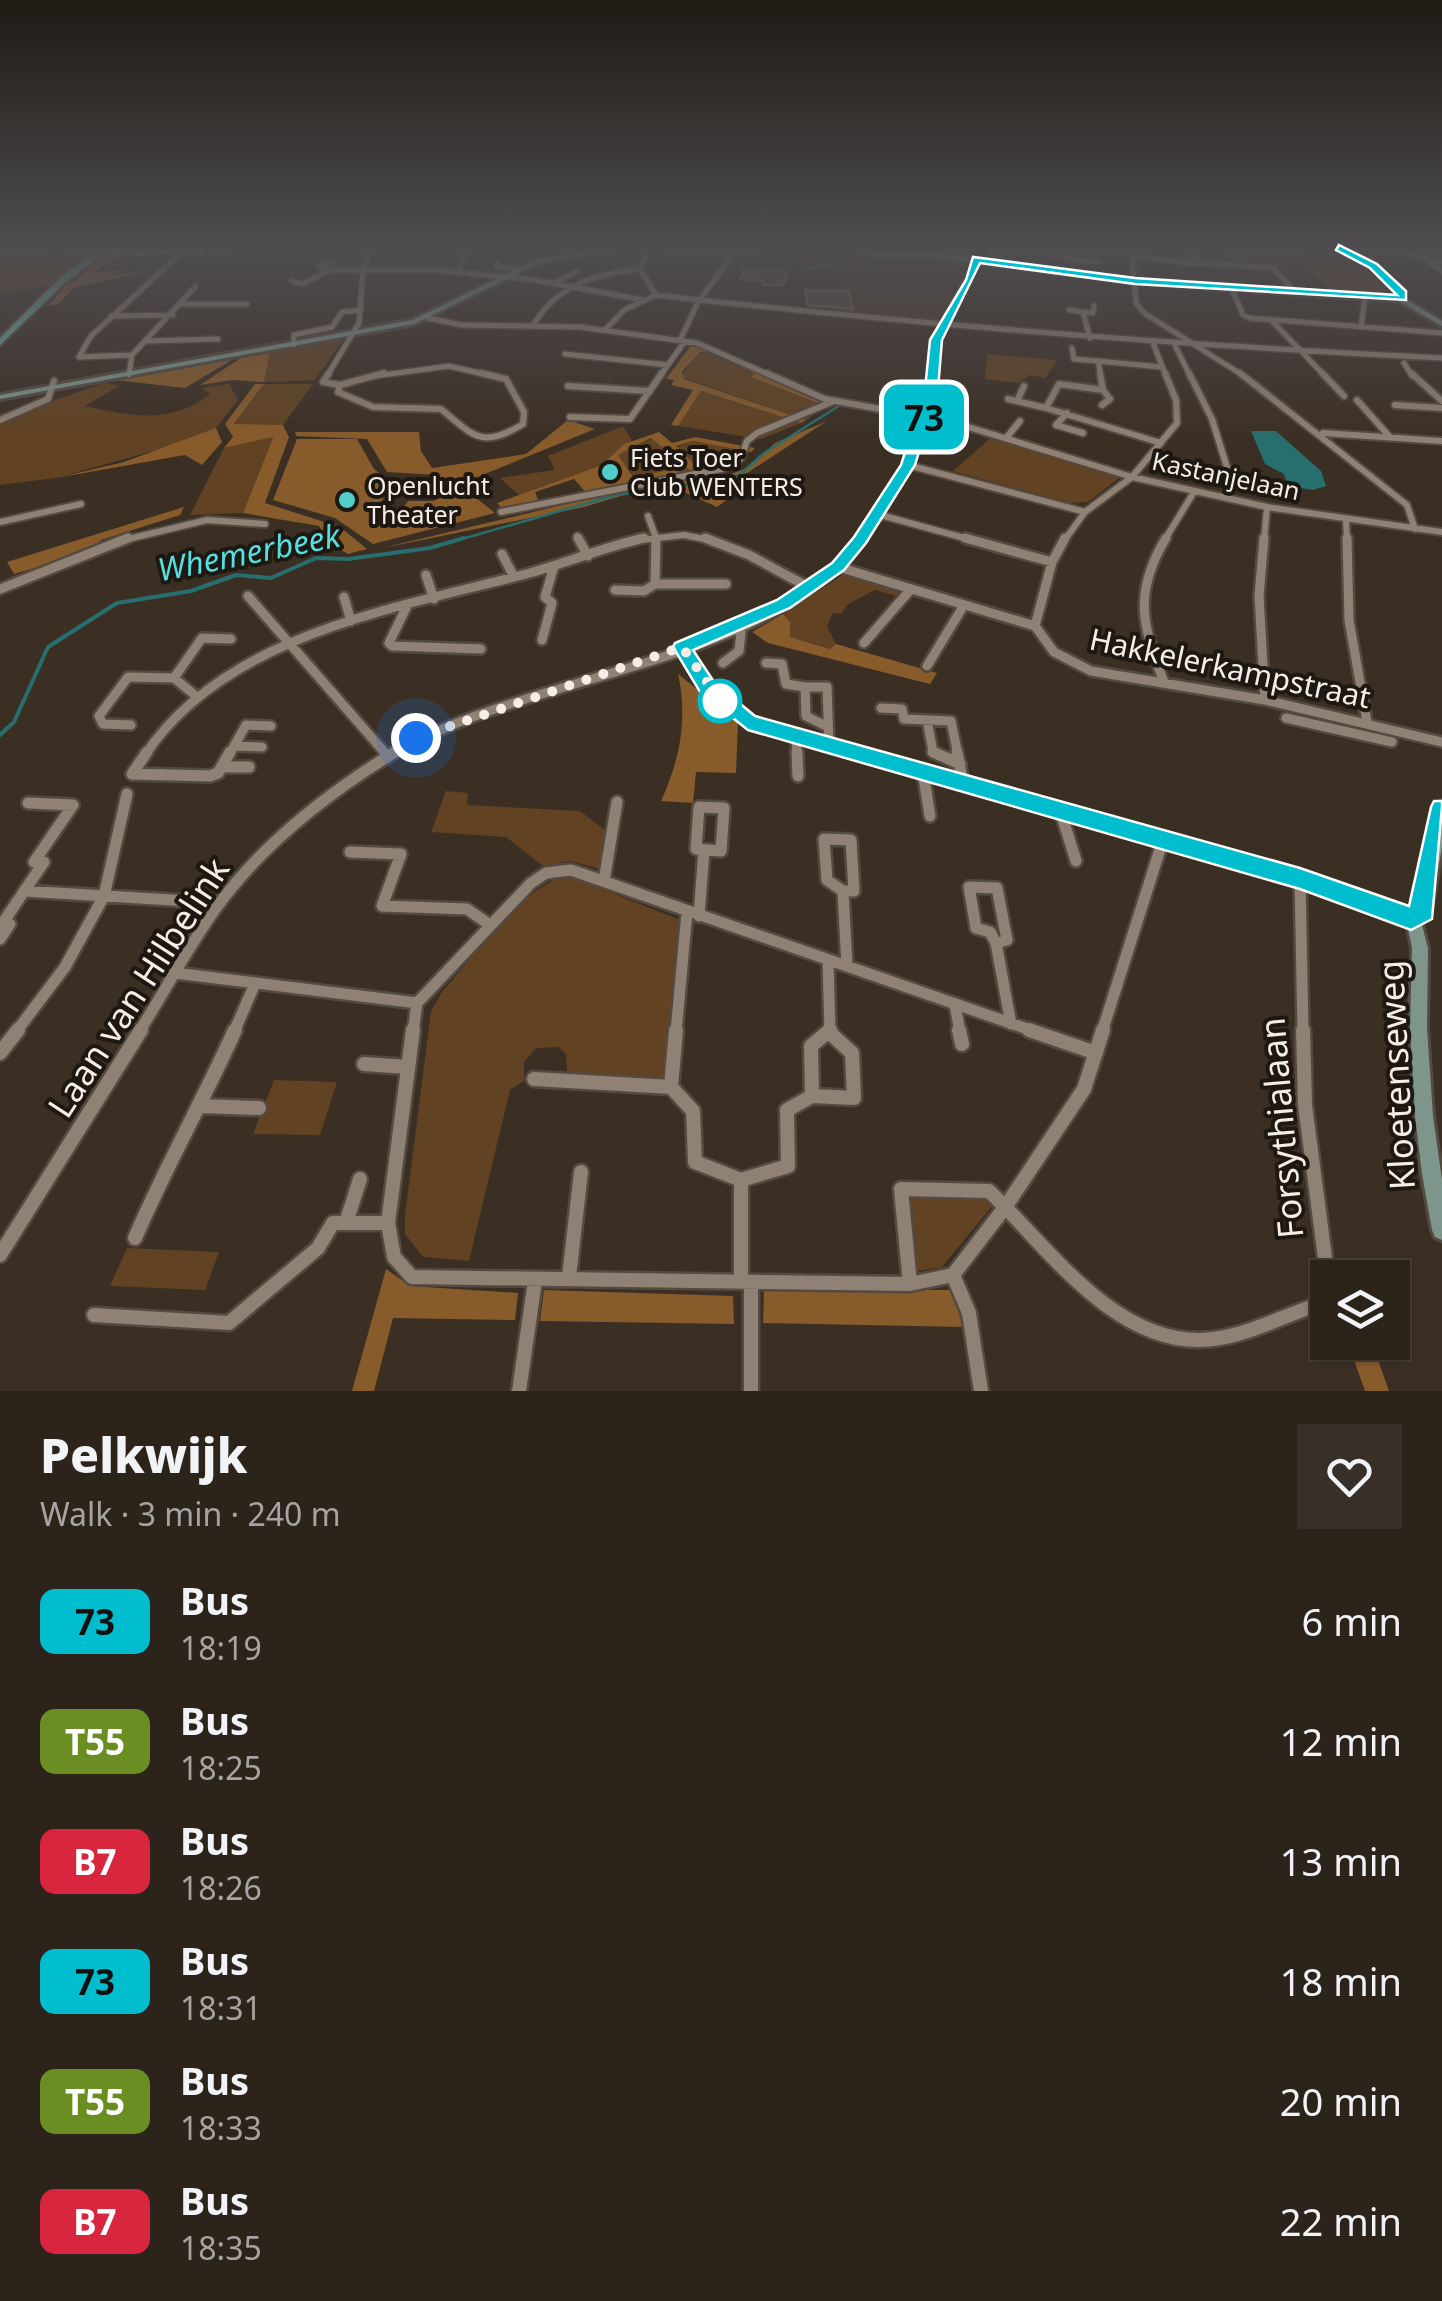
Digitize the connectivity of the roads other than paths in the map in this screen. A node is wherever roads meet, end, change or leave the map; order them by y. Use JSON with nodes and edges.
{"nodes":[{"id":1,"x":1083,"y":312,"type":"edge"},
{"id":2,"x":31,"y":313,"type":"edge"},
{"id":3,"x":115,"y":313,"type":"edge"},
{"id":4,"x":176,"y":313,"type":"edge"},
{"id":5,"x":343,"y":313,"type":"edge"},
{"id":6,"x":360,"y":313,"type":"edge"},
{"id":7,"x":437,"y":313,"type":"edge"},
{"id":8,"x":539,"y":313,"type":"edge"},
{"id":9,"x":621,"y":313,"type":"edge"},
{"id":10,"x":694,"y":313,"type":"edge"},
{"id":11,"x":820,"y":313,"type":"edge"},
{"id":12,"x":951,"y":313,"type":"edge"},
{"id":13,"x":1143,"y":313,"type":"edge"},
{"id":14,"x":1244,"y":313,"type":"edge"},
{"id":15,"x":1362,"y":313,"type":"edge"},
{"id":16,"x":112,"y":316,"type":"junction"},
{"id":17,"x":174,"y":316,"type":"junction"},
{"id":18,"x":428,"y":318,"type":"junction"},
{"id":19,"x":1270,"y":319,"type":"junction"},
{"id":20,"x":944,"y":324,"type":"junction"},
{"id":21,"x":533,"y":326,"type":"junction"},
{"id":22,"x":1360,"y":326,"type":"junction"},
{"id":23,"x":605,"y":330,"type":"junction"},
{"id":24,"x":1442,"y":333,"type":"edge"},
{"id":25,"x":356,"y":334,"type":"junction"},
{"id":26,"x":1090,"y":338,"type":"junction"},
{"id":27,"x":218,"y":339,"type":"dead end"},
{"id":28,"x":146,"y":341,"type":"junction"},
{"id":29,"x":682,"y":341,"type":"junction"},
{"id":30,"x":294,"y":342,"type":"junction"},
{"id":31,"x":1152,"y":343,"type":"junction"},
{"id":32,"x":1175,"y":345,"type":"junction"},
{"id":33,"x":1194,"y":346,"type":"junction"},
{"id":34,"x":0,"y":347,"type":"edge"},
{"id":35,"x":1072,"y":348,"type":"dead end"},
{"id":36,"x":1296,"y":350,"type":"junction"},
{"id":37,"x":566,"y":354,"type":"dead end"},
{"id":38,"x":132,"y":355,"type":"junction"},
{"id":39,"x":1442,"y":358,"type":"edge"},
{"id":40,"x":1400,"y":359,"type":"junction"},
{"id":41,"x":1098,"y":362,"type":"junction"},
{"id":42,"x":668,"y":365,"type":"junction"},
{"id":43,"x":1161,"y":367,"type":"junction"},
{"id":44,"x":129,"y":375,"type":"junction"},
{"id":45,"x":51,"y":385,"type":"junction"},
{"id":46,"x":340,"y":385,"type":"junction"},
{"id":47,"x":568,"y":386,"type":"dead end"},
{"id":48,"x":1024,"y":386,"type":"dead end"},
{"id":49,"x":1103,"y":390,"type":"junction"},
{"id":50,"x":650,"y":391,"type":"junction"},
{"id":51,"x":1344,"y":396,"type":"dead end"},
{"id":52,"x":0,"y":397,"type":"edge"},
{"id":53,"x":1357,"y":400,"type":"dead end"},
{"id":54,"x":834,"y":401,"type":"junction"},
{"id":55,"x":1441,"y":403,"type":"edge"},
{"id":56,"x":1102,"y":405,"type":"dead end"},
{"id":57,"x":1394,"y":405,"type":"dead end"},
{"id":58,"x":1046,"y":408,"type":"junction"},
{"id":59,"x":1067,"y":413,"type":"junction"},
{"id":60,"x":924,"y":416,"type":"junction"},
{"id":61,"x":570,"y":417,"type":"dead end"},
{"id":62,"x":0,"y":420,"type":"edge"},
{"id":63,"x":1020,"y":421,"type":"dead end"},
{"id":64,"x":1084,"y":433,"type":"dead end"},
{"id":65,"x":1320,"y":433,"type":"junction"},
{"id":66,"x":1389,"y":436,"type":"junction"},
{"id":67,"x":1007,"y":437,"type":"junction"},
{"id":68,"x":1442,"y":441,"type":"edge"},
{"id":69,"x":1161,"y":443,"type":"junction"},
{"id":70,"x":908,"y":465,"type":"junction"},
{"id":71,"x":1132,"y":477,"type":"junction"},
{"id":72,"x":1230,"y":478,"type":"dead end"},
{"id":73,"x":1194,"y":492,"type":"junction"},
{"id":74,"x":81,"y":504,"type":"dead end"},
{"id":75,"x":1267,"y":507,"type":"junction"},
{"id":76,"x":501,"y":512,"type":"dead end"},
{"id":77,"x":1084,"y":512,"type":"junction"},
{"id":78,"x":877,"y":514,"type":"junction"},
{"id":79,"x":648,"y":516,"type":"dead end"},
{"id":80,"x":1346,"y":520,"type":"junction"},
{"id":81,"x":0,"y":522,"type":"edge"},
{"id":82,"x":265,"y":524,"type":"dead end"},
{"id":83,"x":1415,"y":529,"type":"junction"},
{"id":84,"x":1442,"y":532,"type":"edge"},
{"id":85,"x":576,"y":536,"type":"dead end"},
{"id":86,"x":658,"y":537,"type":"junction"},
{"id":87,"x":502,"y":554,"type":"dead end"},
{"id":88,"x":588,"y":556,"type":"junction"},
{"id":89,"x":1052,"y":562,"type":"junction"},
{"id":90,"x":554,"y":566,"type":"junction"},
{"id":91,"x":838,"y":566,"type":"junction"},
{"id":92,"x":426,"y":575,"type":"dead end"},
{"id":93,"x":514,"y":577,"type":"junction"},
{"id":94,"x":655,"y":584,"type":"junction"},
{"id":95,"x":726,"y":584,"type":"dead end"},
{"id":96,"x":1,"y":586,"type":"edge"},
{"id":97,"x":680,"y":586,"type":"junction"},
{"id":98,"x":810,"y":588,"type":"junction"},
{"id":99,"x":911,"y":589,"type":"junction"},
{"id":100,"x":615,"y":590,"type":"dead end"},
{"id":101,"x":248,"y":596,"type":"dead end"},
{"id":102,"x":344,"y":598,"type":"dead end"},
{"id":103,"x":434,"y":599,"type":"junction"},
{"id":104,"x":679,"y":599,"type":"dead end"},
{"id":105,"x":964,"y":605,"type":"junction"},
{"id":106,"x":407,"y":606,"type":"junction"},
{"id":107,"x":351,"y":622,"type":"junction"},
{"id":108,"x":742,"y":624,"type":"junction"},
{"id":109,"x":1035,"y":626,"type":"junction"},
{"id":110,"x":231,"y":639,"type":"dead end"},
{"id":111,"x":542,"y":640,"type":"dead end"},
{"id":112,"x":864,"y":644,"type":"dead end"},
{"id":113,"x":292,"y":645,"type":"junction"},
{"id":114,"x":682,"y":647,"type":"junction"},
{"id":115,"x":482,"y":649,"type":"dead end"},
{"id":116,"x":723,"y":663,"type":"dead end"},
{"id":117,"x":766,"y":663,"type":"dead end"},
{"id":118,"x":928,"y":666,"type":"dead end"},
{"id":119,"x":174,"y":678,"type":"junction"},
{"id":120,"x":1164,"y":682,"type":"junction"},
{"id":121,"x":805,"y":686,"type":"junction"},
{"id":122,"x":196,"y":696,"type":"junction"},
{"id":123,"x":1266,"y":700,"type":"junction"},
{"id":124,"x":881,"y":708,"type":"dead end"},
{"id":125,"x":1286,"y":718,"type":"dead end"},
{"id":126,"x":928,"y":720,"type":"junction"},
{"id":127,"x":1367,"y":722,"type":"junction"},
{"id":128,"x":131,"y":725,"type":"dead end"},
{"id":129,"x":271,"y":726,"type":"dead end"},
{"id":130,"x":828,"y":727,"type":"junction"},
{"id":131,"x":796,"y":736,"type":"junction"},
{"id":132,"x":1392,"y":742,"type":"dead end"},
{"id":133,"x":1442,"y":742,"type":"edge"},
{"id":134,"x":829,"y":745,"type":"junction"},
{"id":135,"x":234,"y":746,"type":"junction"},
{"id":136,"x":262,"y":747,"type":"dead end"},
{"id":137,"x":386,"y":754,"type":"junction"},
{"id":138,"x":960,"y":764,"type":"junction"},
{"id":139,"x":222,"y":767,"type":"junction"},
{"id":140,"x":249,"y":768,"type":"dead end"},
{"id":141,"x":923,"y":772,"type":"junction"},
{"id":142,"x":798,"y":776,"type":"dead end"},
{"id":143,"x":963,"y":783,"type":"junction"},
{"id":144,"x":127,"y":794,"type":"dead end"},
{"id":145,"x":617,"y":802,"type":"dead end"},
{"id":146,"x":28,"y":803,"type":"dead end"},
{"id":147,"x":1442,"y":807,"type":"edge"},
{"id":148,"x":1060,"y":810,"type":"junction"},
{"id":149,"x":930,"y":816,"type":"dead end"},
{"id":150,"x":1163,"y":840,"type":"junction"},
{"id":151,"x":704,"y":850,"type":"junction"},
{"id":152,"x":350,"y":852,"type":"dead end"},
{"id":153,"x":1076,"y":861,"type":"dead end"},
{"id":154,"x":1300,"y":879,"type":"junction"},
{"id":155,"x":604,"y":881,"type":"junction"},
{"id":156,"x":24,"y":891,"type":"junction"},
{"id":157,"x":843,"y":891,"type":"junction"},
{"id":158,"x":104,"y":896,"type":"junction"},
{"id":159,"x":216,"y":907,"type":"junction"},
{"id":160,"x":693,"y":914,"type":"junction"},
{"id":161,"x":1411,"y":918,"type":"junction"},
{"id":162,"x":490,"y":925,"type":"junction"},
{"id":163,"x":0,"y":939,"type":"edge"},
{"id":164,"x":996,"y":942,"type":"junction"},
{"id":165,"x":828,"y":960,"type":"junction"},
{"id":166,"x":847,"y":966,"type":"junction"},
{"id":167,"x":174,"y":973,"type":"junction"},
{"id":168,"x":254,"y":986,"type":"junction"},
{"id":169,"x":417,"y":1003,"type":"junction"},
{"id":170,"x":955,"y":1004,"type":"junction"},
{"id":171,"x":1011,"y":1024,"type":"junction"},
{"id":172,"x":830,"y":1033,"type":"junction"},
{"id":173,"x":962,"y":1044,"type":"dead end"},
{"id":174,"x":0,"y":1053,"type":"edge"},
{"id":175,"x":1096,"y":1053,"type":"junction"},
{"id":176,"x":364,"y":1064,"type":"dead end"},
{"id":177,"x":408,"y":1067,"type":"junction"},
{"id":178,"x":534,"y":1080,"type":"dead end"},
{"id":179,"x":672,"y":1086,"type":"junction"},
{"id":180,"x":812,"y":1096,"type":"junction"},
{"id":181,"x":201,"y":1106,"type":"junction"},
{"id":182,"x":259,"y":1108,"type":"dead end"},
{"id":183,"x":581,"y":1172,"type":"dead end"},
{"id":184,"x":360,"y":1179,"type":"dead end"},
{"id":185,"x":741,"y":1180,"type":"junction"},
{"id":186,"x":1006,"y":1206,"type":"junction"},
{"id":187,"x":388,"y":1222,"type":"junction"},
{"id":188,"x":346,"y":1223,"type":"junction"},
{"id":189,"x":1441,"y":1225,"type":"edge"},
{"id":190,"x":135,"y":1238,"type":"dead end"},
{"id":191,"x":0,"y":1255,"type":"edge"},
{"id":192,"x":953,"y":1275,"type":"junction"},
{"id":193,"x":568,"y":1277,"type":"junction"},
{"id":194,"x":535,"y":1282,"type":"junction"},
{"id":195,"x":746,"y":1282,"type":"junction"},
{"id":196,"x":910,"y":1284,"type":"junction"},
{"id":197,"x":94,"y":1315,"type":"dead end"},
{"id":198,"x":519,"y":1391,"type":"edge"},
{"id":199,"x":751,"y":1391,"type":"edge"},
{"id":200,"x":981,"y":1391,"type":"edge"}],
"edges":[{"from":1,"to":26,"type":"street"},
{"from":2,"to":34,"type":"main road"},
{"from":3,"to":16,"type":"street"},
{"from":4,"to":17,"type":"street"},
{"from":5,"to":30,"type":"street"},
{"from":6,"to":25,"type":"street"},
{"from":7,"to":18,"type":"street"},
{"from":8,"to":21,"type":"street"},
{"from":9,"to":23,"type":"street"},
{"from":10,"to":29,"type":"street"},
{"from":11,"to":20,"type":"street"},
{"from":12,"to":20,"type":"street","name":"Laan van Hilbelink"},
{"from":13,"to":33,"type":"street"},
{"from":14,"to":19,"type":"street"},
{"from":15,"to":22,"type":"street"},
{"from":16,"to":17,"type":"street"},
{"from":16,"to":38,"type":"street"},
{"from":17,"to":28,"type":"street"},
{"from":18,"to":21,"type":"street"},
{"from":18,"to":25,"type":"street"},
{"from":19,"to":22,"type":"street"},
{"from":19,"to":36,"type":"street"},
{"from":20,"to":26,"type":"street"},
{"from":20,"to":60,"type":"street","name":"Laan van Hilbelink"},
{"from":21,"to":23,"type":"street"},
{"from":22,"to":24,"type":"street"},
{"from":23,"to":29,"type":"street"},
{"from":25,"to":30,"type":"street"},
{"from":25,"to":46,"type":"street"},
{"from":26,"to":31,"type":"street"},
{"from":27,"to":28,"type":"street"},
{"from":28,"to":38,"type":"street"},
{"from":29,"to":42,"type":"street"},
{"from":29,"to":54,"type":"street"},
{"from":30,"to":44,"type":"street"},
{"from":31,"to":32,"type":"street"},
{"from":31,"to":43,"type":"street"},
{"from":32,"to":33,"type":"street"},
{"from":32,"to":72,"type":"street"},
{"from":33,"to":36,"type":"street"},
{"from":33,"to":65,"type":"street"},
{"from":35,"to":41,"type":"street"},
{"from":36,"to":40,"type":"street"},
{"from":36,"to":51,"type":"street"},
{"from":37,"to":42,"type":"street"},
{"from":38,"to":44,"type":"street"},
{"from":39,"to":40,"type":"street"},
{"from":40,"to":55,"type":"street"},
{"from":41,"to":43,"type":"street"},
{"from":41,"to":49,"type":"street"},
{"from":42,"to":50,"type":"street"},
{"from":43,"to":69,"type":"street"},
{"from":44,"to":45,"type":"street"},
{"from":45,"to":52,"type":"street"},
{"from":45,"to":62,"type":"street"},
{"from":46,"to":46,"type":"street"},
{"from":47,"to":50,"type":"street"},
{"from":48,"to":58,"type":"street"},
{"from":49,"to":56,"type":"street"},
{"from":49,"to":58,"type":"street"},
{"from":50,"to":61,"type":"street"},
{"from":53,"to":66,"type":"street"},
{"from":54,"to":60,"type":"street","name":"Kastanjelaan"},
{"from":54,"to":76,"type":"street"},
{"from":55,"to":57,"type":"street"},
{"from":58,"to":59,"type":"street"},
{"from":59,"to":64,"type":"street"},
{"from":59,"to":69,"type":"street"},
{"from":60,"to":67,"type":"street","name":"Kastanjelaan"},
{"from":60,"to":70,"type":"street","name":"Laan van Hilbelink"},
{"from":63,"to":67,"type":"street"},
{"from":65,"to":66,"type":"street"},
{"from":65,"to":83,"type":"street"},
{"from":66,"to":68,"type":"street"},
{"from":67,"to":71,"type":"street","name":"Kastanjelaan"},
{"from":69,"to":71,"type":"street"},
{"from":70,"to":77,"type":"street"},
{"from":70,"to":78,"type":"street","name":"Laan van Hilbelink"},
{"from":71,"to":73,"type":"street","name":"Kastanjelaan"},
{"from":71,"to":77,"type":"street"},
{"from":73,"to":75,"type":"street","name":"Kastanjelaan"},
{"from":73,"to":120,"type":"street"},
{"from":74,"to":81,"type":"street"},
{"from":75,"to":80,"type":"street","name":"Kastanjelaan"},
{"from":75,"to":123,"type":"street"},
{"from":77,"to":89,"type":"street"},
{"from":78,"to":89,"type":"street"},
{"from":78,"to":91,"type":"street","name":"Laan van Hilbelink"},
{"from":79,"to":86,"type":"street"},
{"from":80,"to":83,"type":"street","name":"Kastanjelaan"},
{"from":80,"to":127,"type":"street"},
{"from":82,"to":96,"type":"street"},
{"from":83,"to":84,"type":"street","name":"Kastanjelaan"},
{"from":85,"to":88,"type":"street"},
{"from":86,"to":88,"type":"street"},
{"from":86,"to":94,"type":"street"},
{"from":86,"to":98,"type":"street"},
{"from":87,"to":93,"type":"street"},
{"from":88,"to":90,"type":"street"},
{"from":89,"to":109,"type":"street"},
{"from":90,"to":93,"type":"street"},
{"from":90,"to":111,"type":"street"},
{"from":91,"to":98,"type":"street","name":"Laan van Hilbelink"},
{"from":91,"to":99,"type":"street","name":"Hakkelerkampstraat"},
{"from":92,"to":103,"type":"street"},
{"from":93,"to":103,"type":"street"},
{"from":94,"to":97,"type":"street"},
{"from":94,"to":100,"type":"street"},
{"from":95,"to":97,"type":"street"},
{"from":97,"to":104,"type":"street"},
{"from":98,"to":108,"type":"street","name":"Laan van Hilbelink"},
{"from":99,"to":105,"type":"street","name":"Hakkelerkampstraat"},
{"from":99,"to":112,"type":"street"},
{"from":101,"to":113,"type":"street"},
{"from":102,"to":107,"type":"street"},
{"from":103,"to":106,"type":"street"},
{"from":105,"to":109,"type":"street","name":"Hakkelerkampstraat"},
{"from":105,"to":118,"type":"street"},
{"from":106,"to":107,"type":"street"},
{"from":106,"to":115,"type":"street"},
{"from":107,"to":113,"type":"street"},
{"from":108,"to":114,"type":"street","name":"Laan van Hilbelink"},
{"from":108,"to":116,"type":"street"},
{"from":109,"to":120,"type":"street","name":"Hakkelerkampstraat"},
{"from":110,"to":119,"type":"street"},
{"from":113,"to":122,"type":"street"},
{"from":113,"to":137,"type":"street"},
{"from":114,"to":131,"type":"street"},
{"from":114,"to":137,"type":"street","name":"Laan van Hilbelink"},
{"from":117,"to":121,"type":"street"},
{"from":119,"to":122,"type":"street"},
{"from":119,"to":128,"type":"street"},
{"from":120,"to":123,"type":"street","name":"Hakkelerkampstraat"},
{"from":121,"to":130,"type":"street"},
{"from":121,"to":130,"type":"street"},
{"from":122,"to":139,"type":"street"},
{"from":123,"to":127,"type":"street","name":"Hakkelerkampstraat"},
{"from":124,"to":126,"type":"street"},
{"from":125,"to":132,"type":"street","name":"Hakkelerkampstraat"},
{"from":126,"to":138,"type":"street"},
{"from":126,"to":138,"type":"street"},
{"from":127,"to":133,"type":"street","name":"Hakkelerkampstraat"},
{"from":129,"to":135,"type":"street"},
{"from":130,"to":134,"type":"street"},
{"from":131,"to":134,"type":"street"},
{"from":131,"to":142,"type":"street"},
{"from":134,"to":141,"type":"street"},
{"from":135,"to":136,"type":"street"},
{"from":135,"to":139,"type":"street"},
{"from":137,"to":159,"type":"street","name":"Laan van Hilbelink"},
{"from":138,"to":143,"type":"street"},
{"from":139,"to":140,"type":"street"},
{"from":141,"to":143,"type":"street"},
{"from":141,"to":149,"type":"street"},
{"from":143,"to":148,"type":"street"},
{"from":144,"to":158,"type":"street"},
{"from":145,"to":155,"type":"street"},
{"from":146,"to":156,"type":"street"},
{"from":147,"to":161,"type":"street","name":"Kloetenseweg"},
{"from":148,"to":150,"type":"street"},
{"from":148,"to":153,"type":"street"},
{"from":150,"to":154,"type":"street"},
{"from":150,"to":175,"type":"street"},
{"from":151,"to":151,"type":"street"},
{"from":151,"to":160,"type":"street"},
{"from":152,"to":162,"type":"street"},
{"from":154,"to":161,"type":"street"},
{"from":154,"to":186,"type":"street","name":"Forsythialaan"},
{"from":155,"to":160,"type":"street"},
{"from":155,"to":162,"type":"street"},
{"from":156,"to":158,"type":"street"},
{"from":156,"to":163,"type":"street"},
{"from":157,"to":157,"type":"street"},
{"from":157,"to":166,"type":"street"},
{"from":158,"to":159,"type":"street"},
{"from":158,"to":174,"type":"street"},
{"from":159,"to":167,"type":"street","name":"Laan van Hilbelink"},
{"from":160,"to":165,"type":"street"},
{"from":160,"to":179,"type":"street"},
{"from":161,"to":189,"type":"street","name":"Kloetenseweg"},
{"from":162,"to":169,"type":"street"},
{"from":164,"to":164,"type":"street"},
{"from":164,"to":171,"type":"street"},
{"from":165,"to":166,"type":"street"},
{"from":165,"to":172,"type":"street"},
{"from":166,"to":170,"type":"street"},
{"from":167,"to":168,"type":"street"},
{"from":167,"to":191,"type":"street","name":"Laan van Hilbelink"},
{"from":168,"to":169,"type":"street"},
{"from":168,"to":181,"type":"street"},
{"from":169,"to":177,"type":"street"},
{"from":170,"to":171,"type":"street"},
{"from":170,"to":173,"type":"street"},
{"from":171,"to":175,"type":"street"},
{"from":172,"to":180,"type":"street"},
{"from":172,"to":180,"type":"street"},
{"from":175,"to":186,"type":"street"},
{"from":176,"to":177,"type":"street"},
{"from":177,"to":187,"type":"street"},
{"from":178,"to":179,"type":"street"},
{"from":179,"to":185,"type":"street"},
{"from":180,"to":185,"type":"street"},
{"from":181,"to":182,"type":"street"},
{"from":181,"to":190,"type":"street"},
{"from":183,"to":193,"type":"street"},
{"from":184,"to":188,"type":"street"},
{"from":185,"to":195,"type":"street"},
{"from":186,"to":192,"type":"street"},
{"from":186,"to":196,"type":"street"},
{"from":187,"to":188,"type":"street"},
{"from":187,"to":194,"type":"street"},
{"from":188,"to":197,"type":"street"},
{"from":192,"to":196,"type":"street"},
{"from":192,"to":200,"type":"street"},
{"from":193,"to":194,"type":"street"},
{"from":193,"to":195,"type":"street"},
{"from":194,"to":198,"type":"street"},
{"from":195,"to":196,"type":"street"},
{"from":195,"to":199,"type":"street"}]}
